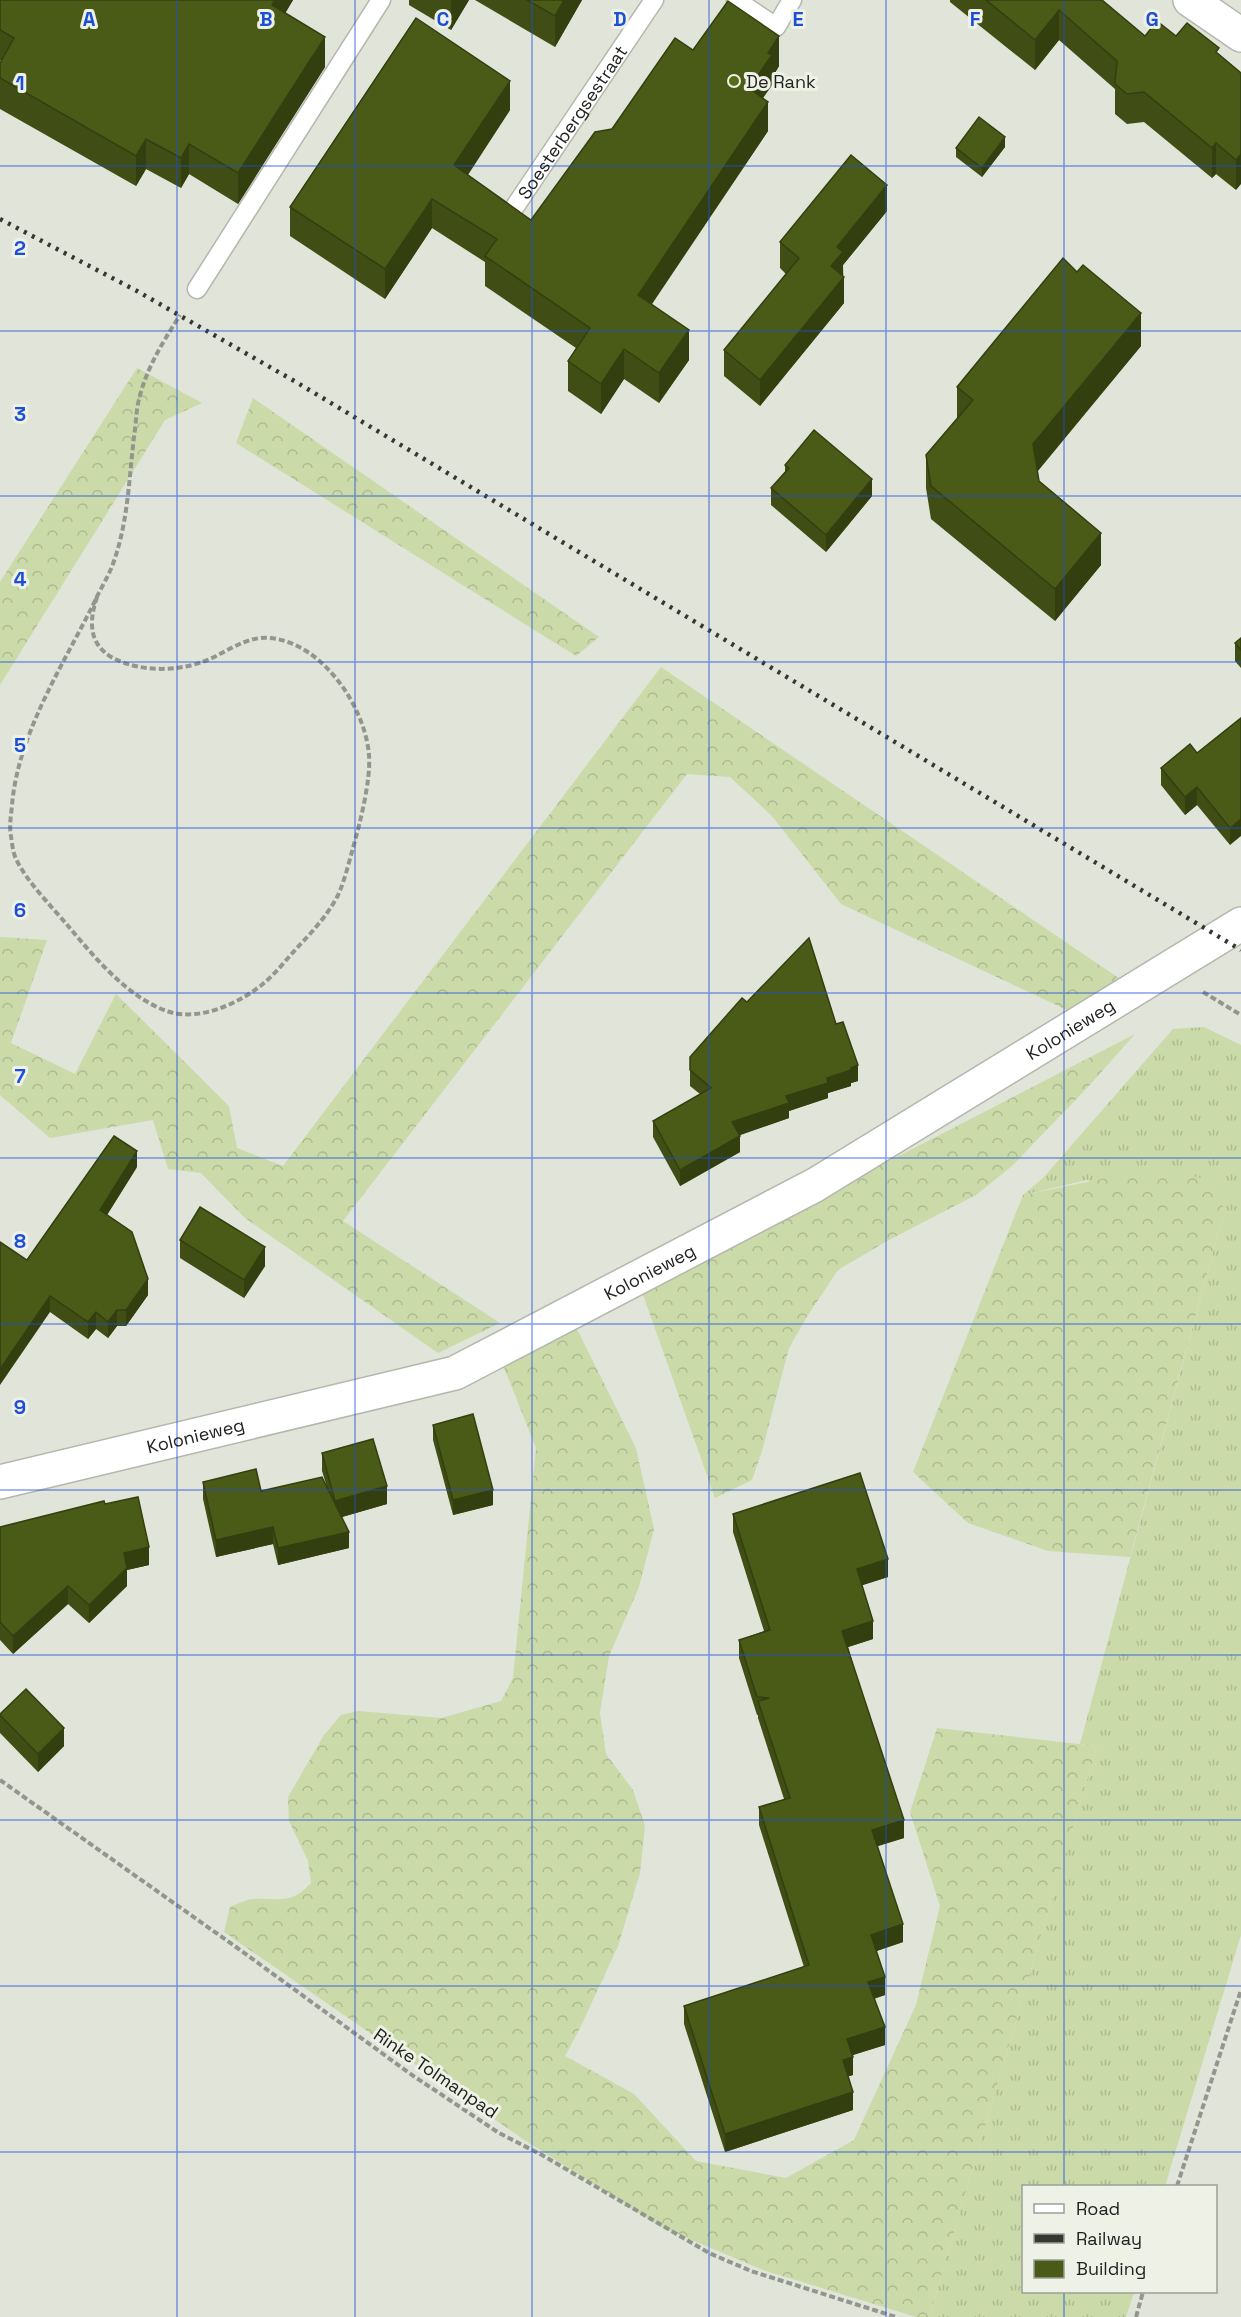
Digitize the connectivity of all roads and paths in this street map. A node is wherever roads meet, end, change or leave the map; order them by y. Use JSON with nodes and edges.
{"nodes":[{"id":1,"x":381,"y":0,"type":"edge"},
{"id":2,"x":654,"y":0,"type":"edge"},
{"id":3,"x":736,"y":0,"type":"edge"},
{"id":4,"x":792,"y":0,"type":"edge"},
{"id":5,"x":1190,"y":0,"type":"edge"},
{"id":6,"x":1241,"y":35,"type":"edge"},
{"id":7,"x":510,"y":213,"type":"edge"},
{"id":8,"x":197,"y":289,"type":"joint"},
{"id":9,"x":97,"y":597,"type":"junction"},
{"id":10,"x":1241,"y":924,"type":"edge"},
{"id":11,"x":0,"y":1482,"type":"edge"},
{"id":12,"x":0,"y":1780,"type":"edge"},
{"id":13,"x":1241,"y":1990,"type":"edge"},
{"id":14,"x":1178,"y":2185,"type":"edge"},
{"id":15,"x":1143,"y":2293,"type":"edge"},
{"id":16,"x":896,"y":2317,"type":"edge"},
{"id":17,"x":1136,"y":2317,"type":"edge"}],
"edges":[{"from":1,"to":8,"type":"lane"},
{"from":2,"to":7,"type":"lane","name":"Soesterbergsestraat"},
{"from":3,"to":4,"type":"lane"},
{"from":5,"to":6,"type":"street"},
{"from":8,"to":9,"type":"path"},
{"from":9,"to":9,"type":"path"},
{"from":10,"to":11,"type":"street","name":"Kolonieweg"},
{"from":12,"to":16,"type":"path","name":"Rinke Tolmanpad"},
{"from":13,"to":14,"type":"path"},
{"from":15,"to":17,"type":"path"}]}
